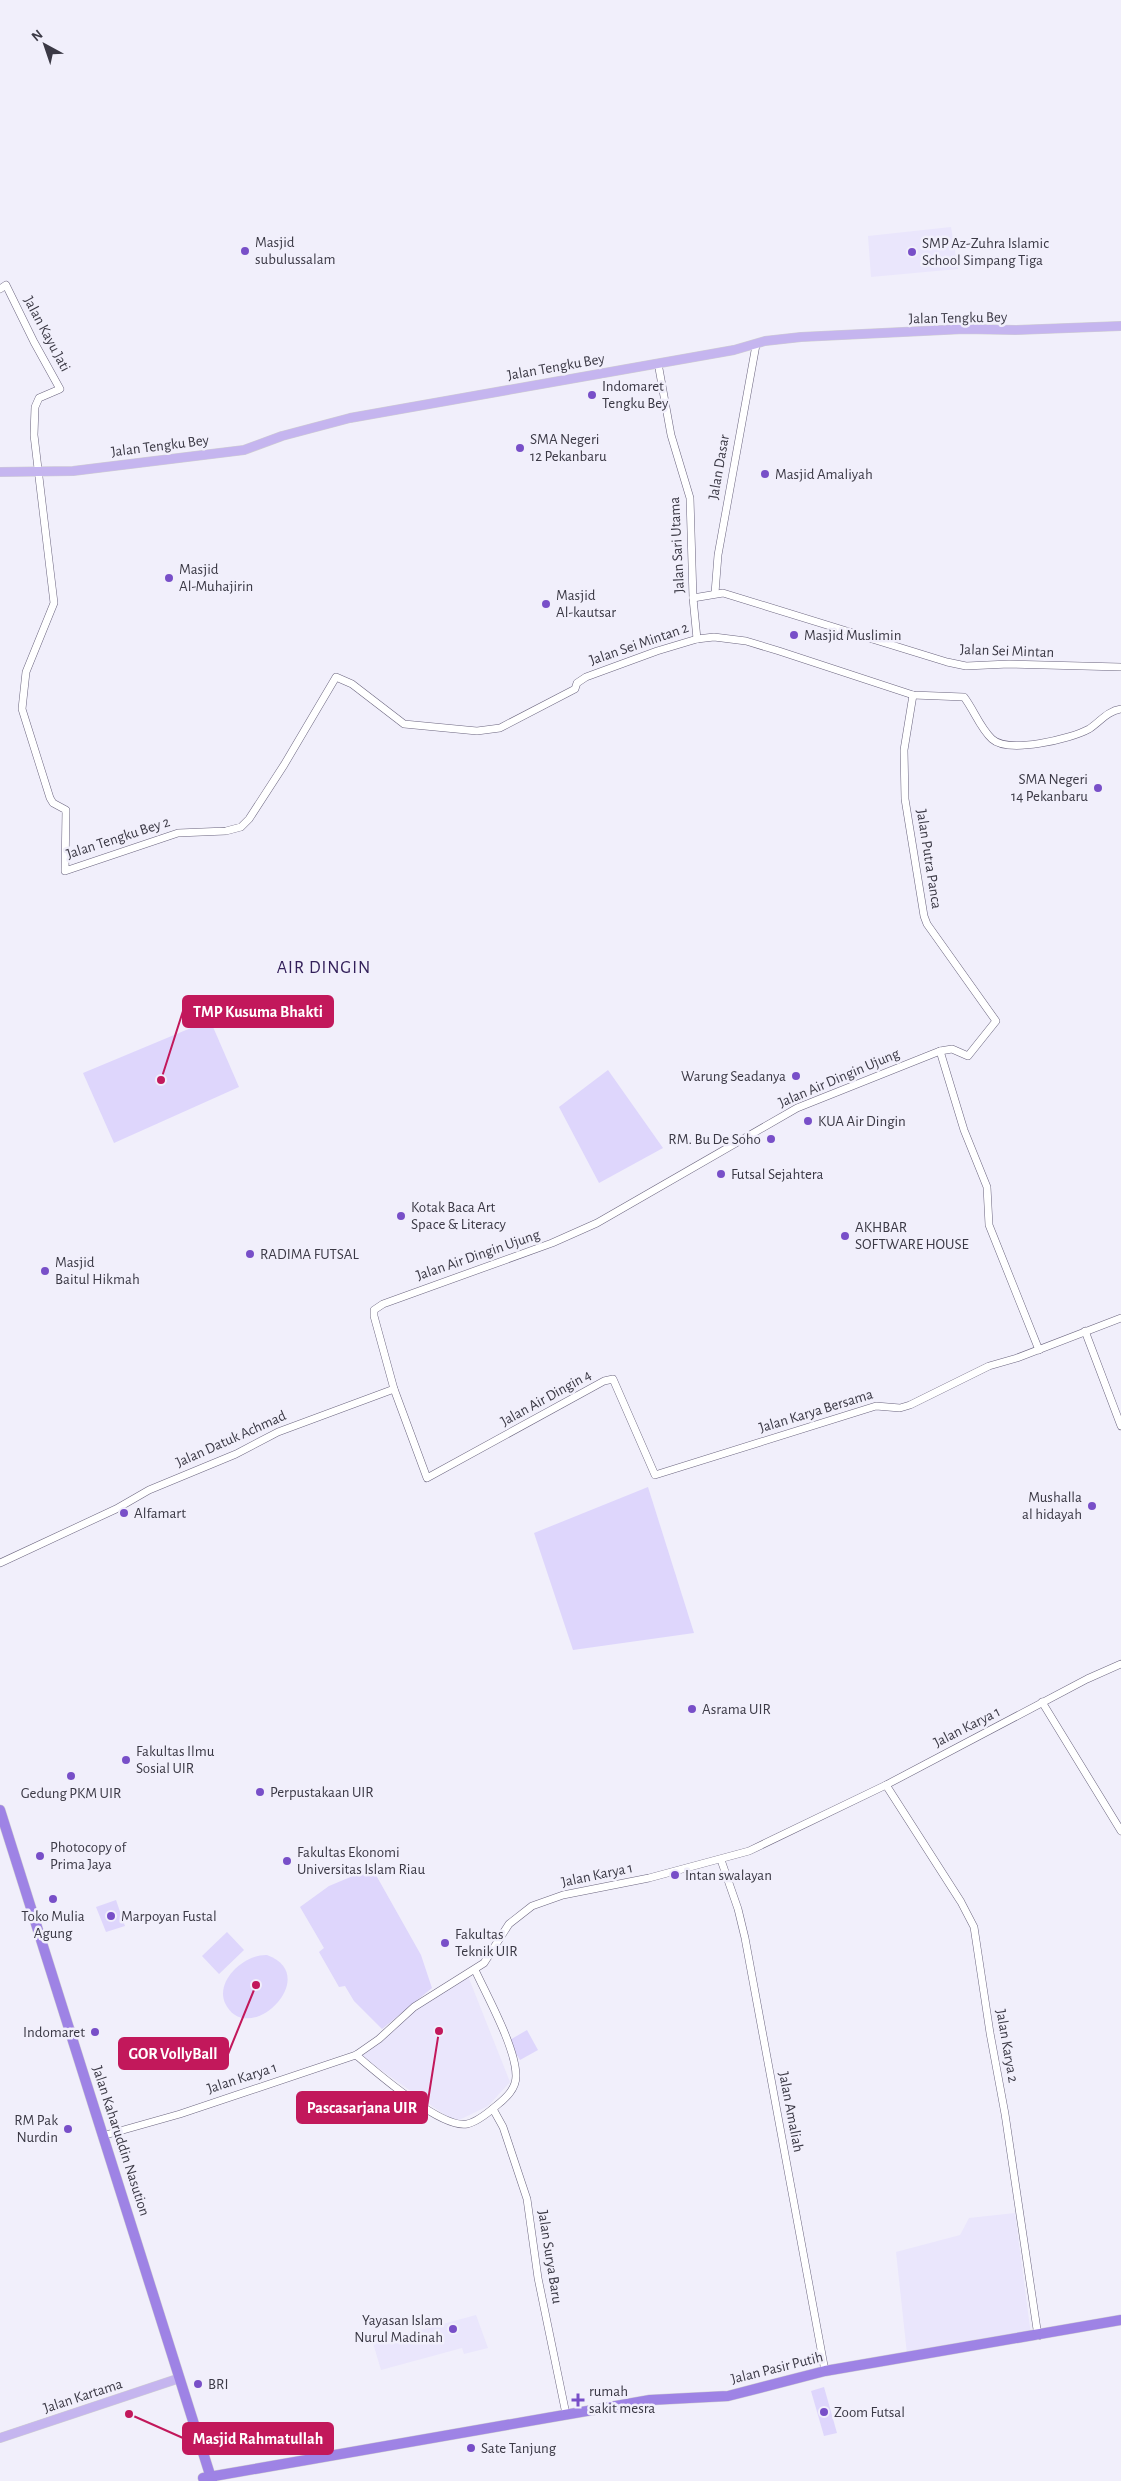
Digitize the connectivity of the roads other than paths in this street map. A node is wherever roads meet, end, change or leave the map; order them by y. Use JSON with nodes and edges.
{"nodes":[{"id":1,"x":3,"y":287,"type":"edge"},
{"id":2,"x":1121,"y":326,"type":"edge"},
{"id":3,"x":756,"y":345,"type":"junction"},
{"id":4,"x":658,"y":363,"type":"junction"},
{"id":5,"x":0,"y":472,"type":"edge"},
{"id":6,"x":39,"y":473,"type":"junction"},
{"id":7,"x":715,"y":593,"type":"junction"},
{"id":8,"x":693,"y":598,"type":"junction"},
{"id":9,"x":697,"y":638,"type":"junction"},
{"id":10,"x":1121,"y":667,"type":"edge"},
{"id":11,"x":336,"y":677,"type":"joint"},
{"id":12,"x":913,"y":695,"type":"junction"},
{"id":13,"x":1121,"y":709,"type":"edge"},
{"id":14,"x":940,"y":1051,"type":"junction"},
{"id":15,"x":1121,"y":1318,"type":"edge"},
{"id":16,"x":1085,"y":1331,"type":"junction"},
{"id":17,"x":1040,"y":1350,"type":"junction"},
{"id":18,"x":394,"y":1389,"type":"junction"},
{"id":19,"x":1121,"y":1426,"type":"edge"},
{"id":20,"x":655,"y":1475,"type":"joint"},
{"id":21,"x":0,"y":1563,"type":"edge"},
{"id":22,"x":1121,"y":1664,"type":"edge"},
{"id":23,"x":1042,"y":1702,"type":"junction"},
{"id":24,"x":886,"y":1785,"type":"junction"},
{"id":25,"x":0,"y":1810,"type":"edge"},
{"id":26,"x":0,"y":1828,"type":"edge"},
{"id":27,"x":1121,"y":1831,"type":"edge"},
{"id":28,"x":720,"y":1860,"type":"junction"},
{"id":29,"x":475,"y":1970,"type":"junction"},
{"id":30,"x":356,"y":2055,"type":"junction"},
{"id":31,"x":493,"y":2109,"type":"junction"},
{"id":32,"x":102,"y":2136,"type":"junction"},
{"id":33,"x":121,"y":2202,"type":"junction"},
{"id":34,"x":1121,"y":2320,"type":"edge"},
{"id":35,"x":1038,"y":2336,"type":"junction"},
{"id":36,"x":825,"y":2371,"type":"junction"},
{"id":37,"x":174,"y":2380,"type":"junction"},
{"id":38,"x":566,"y":2414,"type":"junction"},
{"id":39,"x":0,"y":2438,"type":"edge"},
{"id":40,"x":207,"y":2479,"type":"edge"}],
"edges":[{"from":1,"to":6,"type":"street","name":"Jalan Kayu Jati"},
{"from":2,"to":3,"type":"main road","name":"Jalan Tengku Bey"},
{"from":3,"to":4,"type":"main road","name":"Jalan Tengku Bey"},
{"from":3,"to":7,"type":"street","name":"Jalan Dasar"},
{"from":4,"to":6,"type":"main road","name":"Jalan Tengku Bey"},
{"from":4,"to":8,"type":"street","name":"Jalan Sari Utama"},
{"from":5,"to":6,"type":"main road","name":"Jalan Tengku Bey"},
{"from":6,"to":11,"type":"street","name":"Jalan Tengku Bey 2"},
{"from":7,"to":8,"type":"street","name":"Jalan Sei Mintan"},
{"from":7,"to":10,"type":"street","name":"Jalan Sei Mintan"},
{"from":8,"to":9,"type":"street","name":"Jalan Sari Utama"},
{"from":9,"to":11,"type":"street","name":"Jalan Sei Mintan 2"},
{"from":9,"to":12,"type":"street","name":"Jalan Sei Mintan 2"},
{"from":12,"to":13,"type":"street","name":"Jalan Sei Mintan 2"},
{"from":12,"to":14,"type":"street","name":"Jalan Putra Panca"},
{"from":14,"to":17,"type":"street"},
{"from":14,"to":18,"type":"street","name":"Jalan Air Dingin Ujung"},
{"from":15,"to":16,"type":"street","name":"Jalan Karya Bersama"},
{"from":16,"to":17,"type":"street","name":"Jalan Karya Bersama"},
{"from":16,"to":19,"type":"street"},
{"from":17,"to":20,"type":"street","name":"Jalan Karya Bersama"},
{"from":18,"to":20,"type":"street","name":"Jalan Air Dingin 4"},
{"from":18,"to":21,"type":"street","name":"Jalan Datuk Achmad"},
{"from":22,"to":23,"type":"street","name":"Jalan Karya 1"},
{"from":23,"to":24,"type":"street","name":"Jalan Karya 1"},
{"from":23,"to":27,"type":"street"},
{"from":24,"to":28,"type":"street","name":"Jalan Karya 1"},
{"from":24,"to":35,"type":"street","name":"Jalan Karya 2"},
{"from":25,"to":32,"type":"highway","name":"Jalan Kaharuddin Nasution"},
{"from":26,"to":33,"type":"highway","name":"Jalan Kaharuddin Nasution"},
{"from":28,"to":29,"type":"street","name":"Jalan Karya 1"},
{"from":28,"to":36,"type":"street","name":"Jalan Amaliah"},
{"from":29,"to":30,"type":"street","name":"Jalan Karya 1"},
{"from":29,"to":31,"type":"street"},
{"from":30,"to":31,"type":"street"},
{"from":30,"to":32,"type":"street","name":"Jalan Karya 1"},
{"from":31,"to":38,"type":"street","name":"Jalan Surya Baru"},
{"from":32,"to":33,"type":"highway","name":"Jalan Kaharuddin Nasution"},
{"from":33,"to":37,"type":"highway","name":"Jalan Kaharuddin Nasution"},
{"from":33,"to":40,"type":"highway","name":"Jalan Kaharuddin Nasution"},
{"from":34,"to":35,"type":"highway","name":"Jalan Pasir Putih"},
{"from":35,"to":36,"type":"highway","name":"Jalan Pasir Putih"},
{"from":36,"to":38,"type":"highway","name":"Jalan Pasir Putih"},
{"from":37,"to":39,"type":"main road","name":"Jalan Kartama"},
{"from":37,"to":40,"type":"highway","name":"Jalan Kaharuddin Nasution"},
{"from":38,"to":40,"type":"highway","name":"Jalan Pasir Putih"}]}
